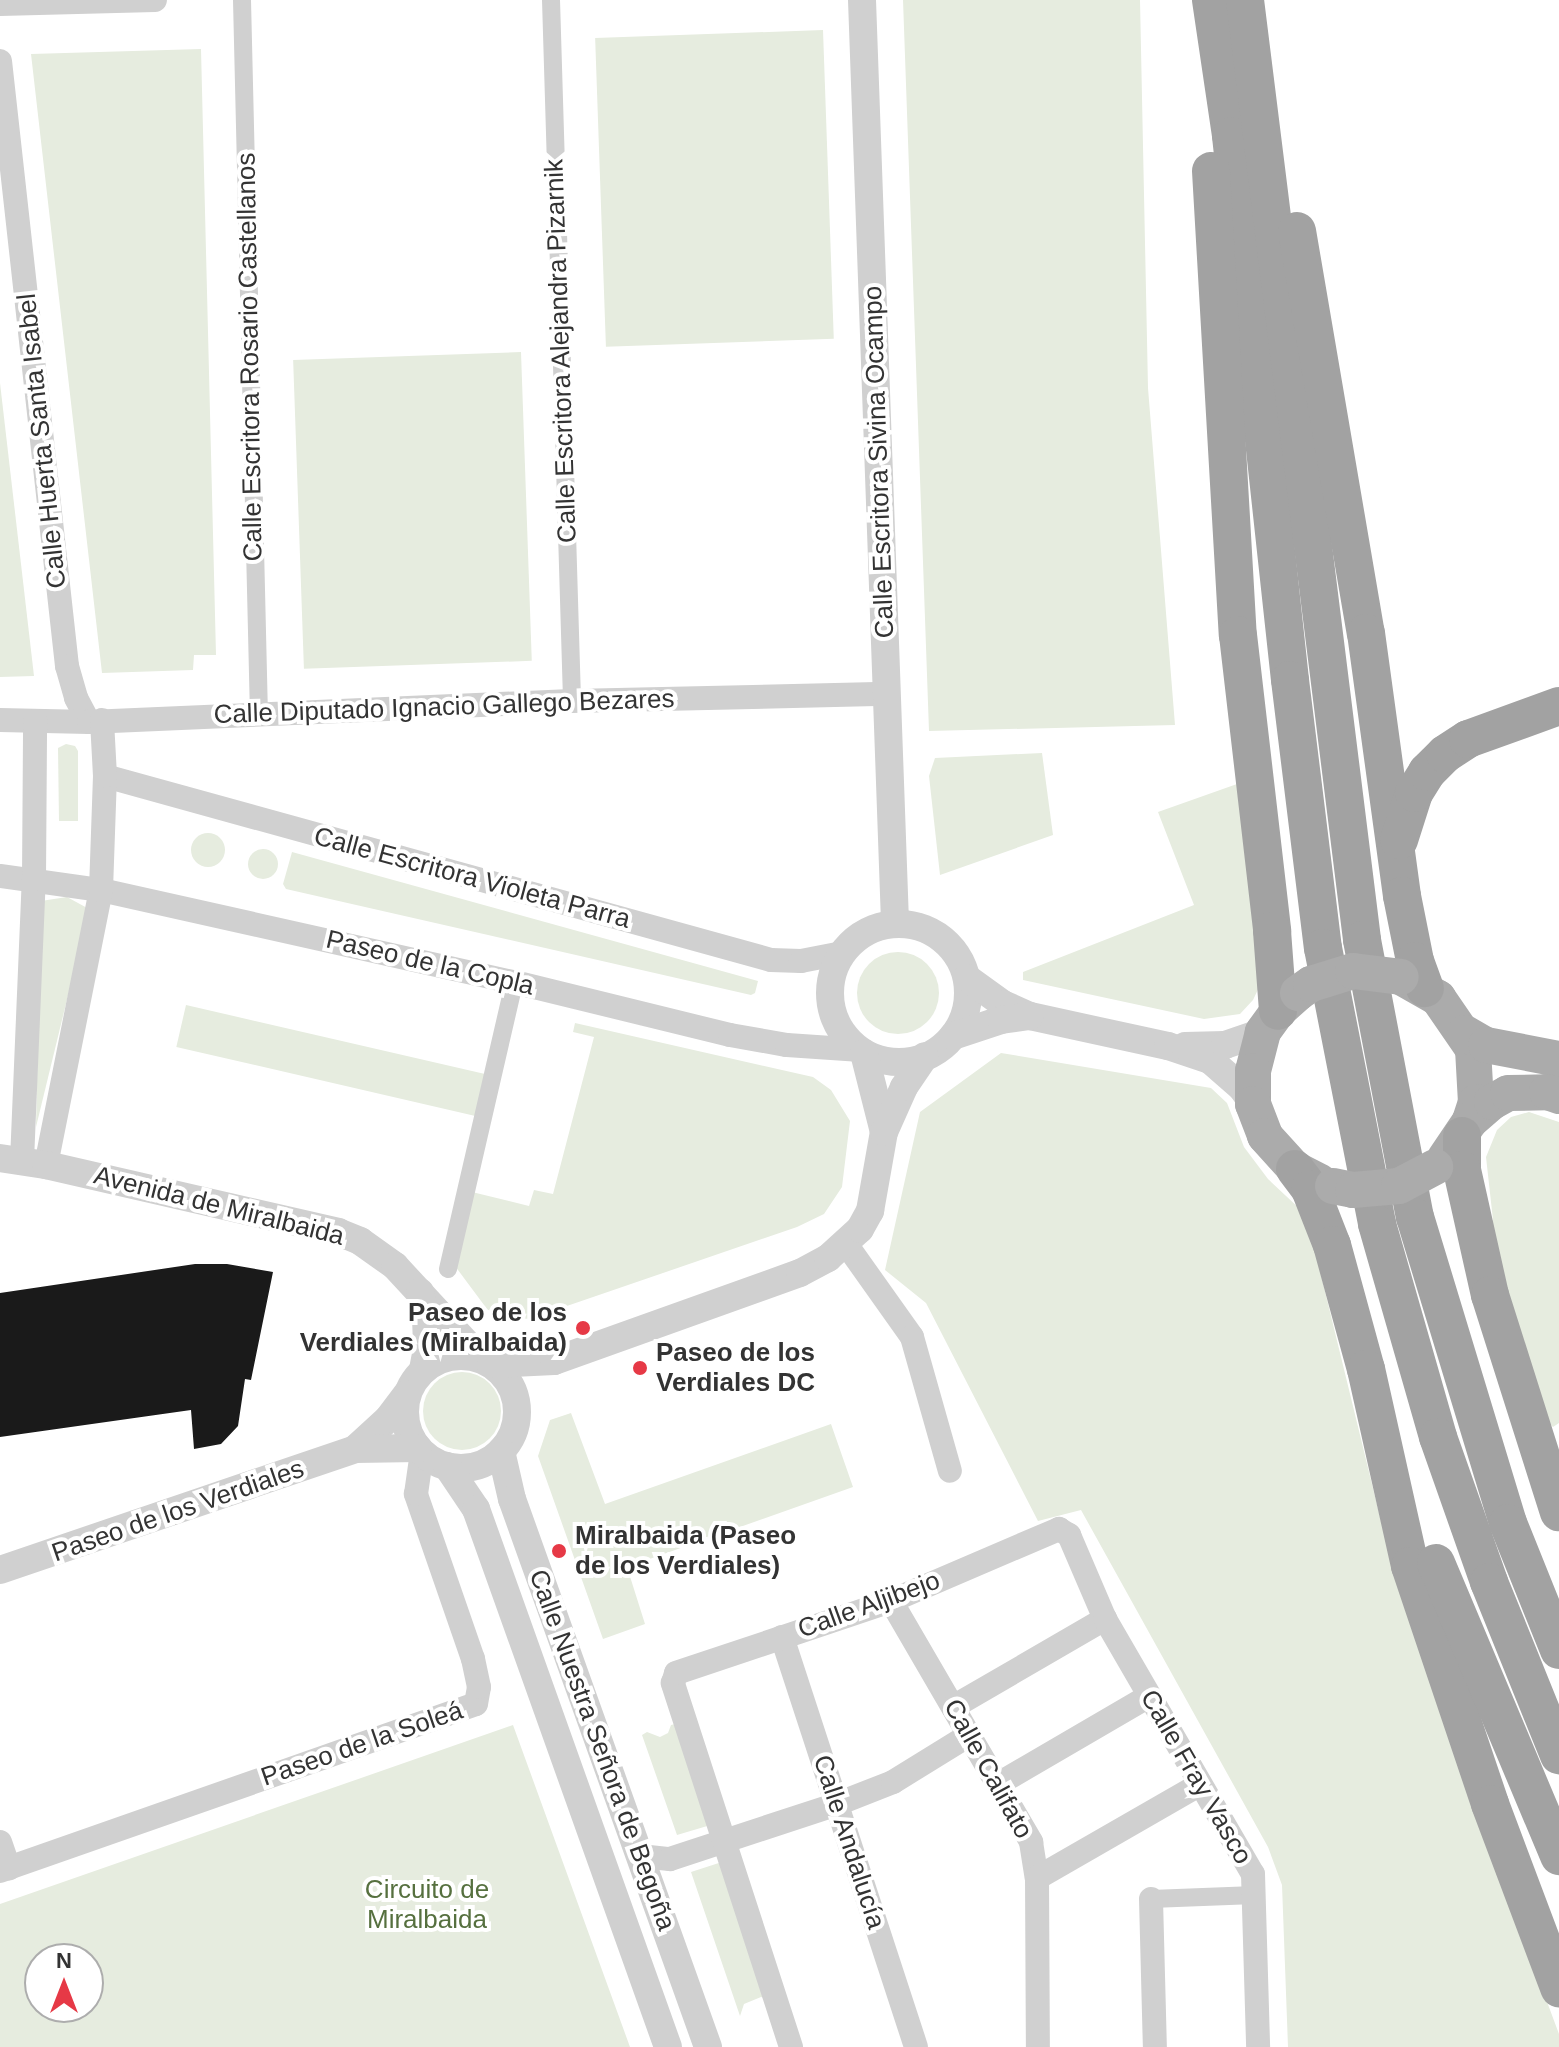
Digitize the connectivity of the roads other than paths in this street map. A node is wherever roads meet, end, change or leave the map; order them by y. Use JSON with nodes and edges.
{"nodes":[{"id":1,"x":155,"y":0,"type":"edge"},
{"id":2,"x":242,"y":0,"type":"edge"},
{"id":3,"x":551,"y":0,"type":"edge"},
{"id":4,"x":862,"y":0,"type":"edge"},
{"id":5,"x":1203,"y":0,"type":"edge"},
{"id":6,"x":1211,"y":0,"type":"edge"},
{"id":7,"x":1245,"y":0,"type":"edge"},
{"id":8,"x":1252,"y":0,"type":"edge"},
{"id":9,"x":0,"y":4,"type":"edge"},
{"id":10,"x":0,"y":61,"type":"edge"},
{"id":11,"x":887,"y":694,"type":"junction"},
{"id":12,"x":572,"y":701,"type":"junction"},
{"id":13,"x":1559,"y":706,"type":"edge"},
{"id":14,"x":259,"y":714,"type":"junction"},
{"id":15,"x":0,"y":720,"type":"edge"},
{"id":16,"x":35,"y":721,"type":"junction"},
{"id":17,"x":96,"y":721,"type":"junction"},
{"id":18,"x":105,"y":776,"type":"junction"},
{"id":19,"x":1397,"y":850,"type":"junction"},
{"id":20,"x":0,"y":876,"type":"edge"},
{"id":21,"x":34,"y":879,"type":"junction"},
{"id":22,"x":101,"y":890,"type":"junction"},
{"id":23,"x":895,"y":923,"type":"junction"},
{"id":24,"x":842,"y":953,"type":"junction"},
{"id":25,"x":967,"y":978,"type":"junction"},
{"id":26,"x":514,"y":982,"type":"junction"},
{"id":27,"x":1413,"y":983,"type":"junction"},
{"id":28,"x":1279,"y":1012,"type":"junction"},
{"id":29,"x":1030,"y":1016,"type":"junction"},
{"id":30,"x":1465,"y":1033,"type":"junction"},
{"id":31,"x":953,"y":1036,"type":"junction"},
{"id":32,"x":1168,"y":1046,"type":"junction"},
{"id":33,"x":862,"y":1051,"type":"junction"},
{"id":34,"x":925,"y":1056,"type":"junction"},
{"id":35,"x":1557,"y":1057,"type":"edge"},
{"id":36,"x":1559,"y":1096,"type":"edge"},
{"id":37,"x":1253,"y":1104,"type":"junction"},
{"id":38,"x":1466,"y":1129,"type":"junction"},
{"id":39,"x":884,"y":1132,"type":"junction"},
{"id":40,"x":23,"y":1161,"type":"edge"},
{"id":41,"x":1295,"y":1169,"type":"junction"},
{"id":42,"x":846,"y":1244,"type":"junction"},
{"id":43,"x":448,"y":1269,"type":"dead end"},
{"id":44,"x":420,"y":1291,"type":"junction"},
{"id":45,"x":554,"y":1361,"type":"junction"},
{"id":46,"x":486,"y":1362,"type":"junction"},
{"id":47,"x":1366,"y":1369,"type":"junction"},
{"id":48,"x":423,"y":1370,"type":"junction"},
{"id":49,"x":407,"y":1394,"type":"junction"},
{"id":50,"x":516,"y":1402,"type":"junction"},
{"id":51,"x":355,"y":1449,"type":"junction"},
{"id":52,"x":420,"y":1450,"type":"junction"},
{"id":53,"x":501,"y":1451,"type":"junction"},
{"id":54,"x":447,"y":1466,"type":"junction"},
{"id":55,"x":950,"y":1471,"type":"dead end"},
{"id":56,"x":1559,"y":1512,"type":"edge"},
{"id":57,"x":1059,"y":1529,"type":"joint"},
{"id":58,"x":0,"y":1570,"type":"edge"},
{"id":59,"x":891,"y":1601,"type":"junction"},
{"id":60,"x":1105,"y":1619,"type":"junction"},
{"id":61,"x":782,"y":1637,"type":"junction"},
{"id":62,"x":1559,"y":1650,"type":"edge"},
{"id":63,"x":1149,"y":1696,"type":"junction"},
{"id":64,"x":953,"y":1707,"type":"junction"},
{"id":65,"x":969,"y":1735,"type":"junction"},
{"id":66,"x":1559,"y":1755,"type":"edge"},
{"id":67,"x":998,"y":1784,"type":"junction"},
{"id":68,"x":1199,"y":1785,"type":"junction"},
{"id":69,"x":837,"y":1804,"type":"junction"},
{"id":70,"x":724,"y":1841,"type":"junction"},
{"id":71,"x":0,"y":1842,"type":"edge"},
{"id":72,"x":640,"y":1856,"type":"junction"},
{"id":73,"x":1559,"y":1856,"type":"edge"},
{"id":74,"x":4,"y":1870,"type":"edge"},
{"id":75,"x":1037,"y":1878,"type":"junction"},
{"id":76,"x":1255,"y":1895,"type":"junction"},
{"id":77,"x":1151,"y":1899,"type":"joint"},
{"id":78,"x":1559,"y":1988,"type":"edge"},
{"id":79,"x":668,"y":2047,"type":"edge"},
{"id":80,"x":708,"y":2047,"type":"edge"},
{"id":81,"x":791,"y":2047,"type":"edge"},
{"id":82,"x":916,"y":2047,"type":"edge"},
{"id":83,"x":1038,"y":2047,"type":"edge"},
{"id":84,"x":1155,"y":2047,"type":"edge"},
{"id":85,"x":1258,"y":2047,"type":"edge"}],
"edges":[{"from":1,"to":9,"type":"street"},
{"from":2,"to":14,"type":"street","name":"Calle Escritora Rosario Castellanos"},
{"from":3,"to":12,"type":"street","name":"Calle Escritora Alejandra Pizarnik"},
{"from":4,"to":11,"type":"street","name":"Calle Escritora Sivina Ocampo"},
{"from":5,"to":28,"type":"highway"},
{"from":6,"to":66,"type":"highway"},
{"from":7,"to":62,"type":"highway"},
{"from":8,"to":19,"type":"highway"},
{"from":10,"to":17,"type":"street","name":"Calle Huerta Santa Isabel"},
{"from":11,"to":12,"type":"street","name":"Calle Diputado Ignacio Gallego Bezares"},
{"from":11,"to":23,"type":"street","name":"Calle Escritora Sivina Ocampo"},
{"from":12,"to":14,"type":"street","name":"Calle Diputado Ignacio Gallego Bezares"},
{"from":13,"to":19,"type":"highway"},
{"from":14,"to":17,"type":"street","name":"Calle Diputado Ignacio Gallego Bezares"},
{"from":15,"to":16,"type":"street","name":"Calle Diputado Ignacio Gallego Bezares"},
{"from":16,"to":17,"type":"street","name":"Calle Diputado Ignacio Gallego Bezares"},
{"from":16,"to":21,"type":"street"},
{"from":17,"to":18,"type":"street","name":"Calle Huerta Santa Isabel"},
{"from":18,"to":22,"type":"street","name":"Calle Huerta Santa Isabel"},
{"from":18,"to":24,"type":"street","name":"Calle Escritora Violeta Parra"},
{"from":19,"to":27,"type":"highway"},
{"from":20,"to":21,"type":"street","name":"Paseo de la Copla"},
{"from":21,"to":22,"type":"street","name":"Paseo de la Copla"},
{"from":21,"to":40,"type":"street"},
{"from":22,"to":26,"type":"street","name":"Paseo de la Copla"},
{"from":22,"to":40,"type":"street","name":"Calle Huerta Santa Isabel"},
{"from":23,"to":24,"type":"street"},
{"from":23,"to":25,"type":"street"},
{"from":24,"to":33,"type":"street"},
{"from":25,"to":29,"type":"street"},
{"from":25,"to":31,"type":"street"},
{"from":26,"to":33,"type":"street","name":"Paseo de la Copla"},
{"from":26,"to":43,"type":"street"},
{"from":27,"to":28,"type":"main road","bridge":true},
{"from":27,"to":30,"type":"main road"},
{"from":28,"to":32,"type":"street"},
{"from":28,"to":37,"type":"main road"},
{"from":29,"to":31,"type":"street"},
{"from":29,"to":32,"type":"street"},
{"from":30,"to":35,"type":"main road"},
{"from":30,"to":38,"type":"main road"},
{"from":31,"to":34,"type":"street"},
{"from":32,"to":37,"type":"street"},
{"from":33,"to":34,"type":"street"},
{"from":33,"to":39,"type":"street"},
{"from":34,"to":39,"type":"street"},
{"from":36,"to":38,"type":"main road"},
{"from":37,"to":41,"type":"main road"},
{"from":38,"to":41,"type":"main road","bridge":true},
{"from":38,"to":56,"type":"highway"},
{"from":39,"to":42,"type":"street"},
{"from":40,"to":44,"type":"street","name":"Avenida de Miralbaida"},
{"from":41,"to":47,"type":"highway"},
{"from":42,"to":45,"type":"street"},
{"from":42,"to":55,"type":"street"},
{"from":44,"to":46,"type":"street","name":"Avenida de Miralbaida"},
{"from":44,"to":48,"type":"street"},
{"from":45,"to":46,"type":"street"},
{"from":45,"to":50,"type":"street"},
{"from":46,"to":48,"type":"street"},
{"from":46,"to":50,"type":"street"},
{"from":47,"to":73,"type":"highway"},
{"from":47,"to":78,"type":"highway"},
{"from":48,"to":49,"type":"street"},
{"from":49,"to":51,"type":"street","name":"Paseo de los Verdiales"},
{"from":49,"to":52,"type":"street"},
{"from":50,"to":53,"type":"street"},
{"from":51,"to":52,"type":"street","name":"Paseo de los Verdiales"},
{"from":51,"to":58,"type":"street","name":"Paseo de los Verdiales"},
{"from":52,"to":54,"type":"street"},
{"from":52,"to":74,"type":"street","name":"Paseo de la Soleá"},
{"from":53,"to":54,"type":"street"},
{"from":53,"to":72,"type":"street","name":"Calle Nuestra Señora de Begoña"},
{"from":54,"to":79,"type":"street","name":"Calle Nuestra Señora de Begoña"},
{"from":57,"to":59,"type":"street","name":"Calle Aljibejo"},
{"from":57,"to":60,"type":"street","name":"Calle Fray Vasco"},
{"from":59,"to":61,"type":"street","name":"Calle Aljibejo"},
{"from":59,"to":64,"type":"street","name":"Calle Califato"},
{"from":60,"to":63,"type":"street","name":"Calle Fray Vasco"},
{"from":60,"to":64,"type":"street"},
{"from":61,"to":69,"type":"street","name":"Calle Andalucía"},
{"from":61,"to":70,"type":"street","name":"Calle Aljibejo"},
{"from":63,"to":67,"type":"street"},
{"from":63,"to":68,"type":"street","name":"Calle Fray Vasco"},
{"from":64,"to":65,"type":"street","name":"Calle Califato"},
{"from":65,"to":67,"type":"street","name":"Calle Califato"},
{"from":65,"to":69,"type":"street"},
{"from":67,"to":75,"type":"street","name":"Calle Califato"},
{"from":68,"to":75,"type":"street"},
{"from":68,"to":76,"type":"street","name":"Calle Fray Vasco"},
{"from":69,"to":70,"type":"street"},
{"from":69,"to":82,"type":"street","name":"Calle Andalucía"},
{"from":70,"to":72,"type":"street"},
{"from":70,"to":81,"type":"street"},
{"from":71,"to":74,"type":"street"},
{"from":72,"to":80,"type":"street","name":"Calle Nuestra Señora de Begoña"},
{"from":75,"to":83,"type":"street","name":"Calle Califato"},
{"from":76,"to":77,"type":"street"},
{"from":76,"to":85,"type":"street","name":"Calle Fray Vasco"},
{"from":77,"to":84,"type":"street"}]}
